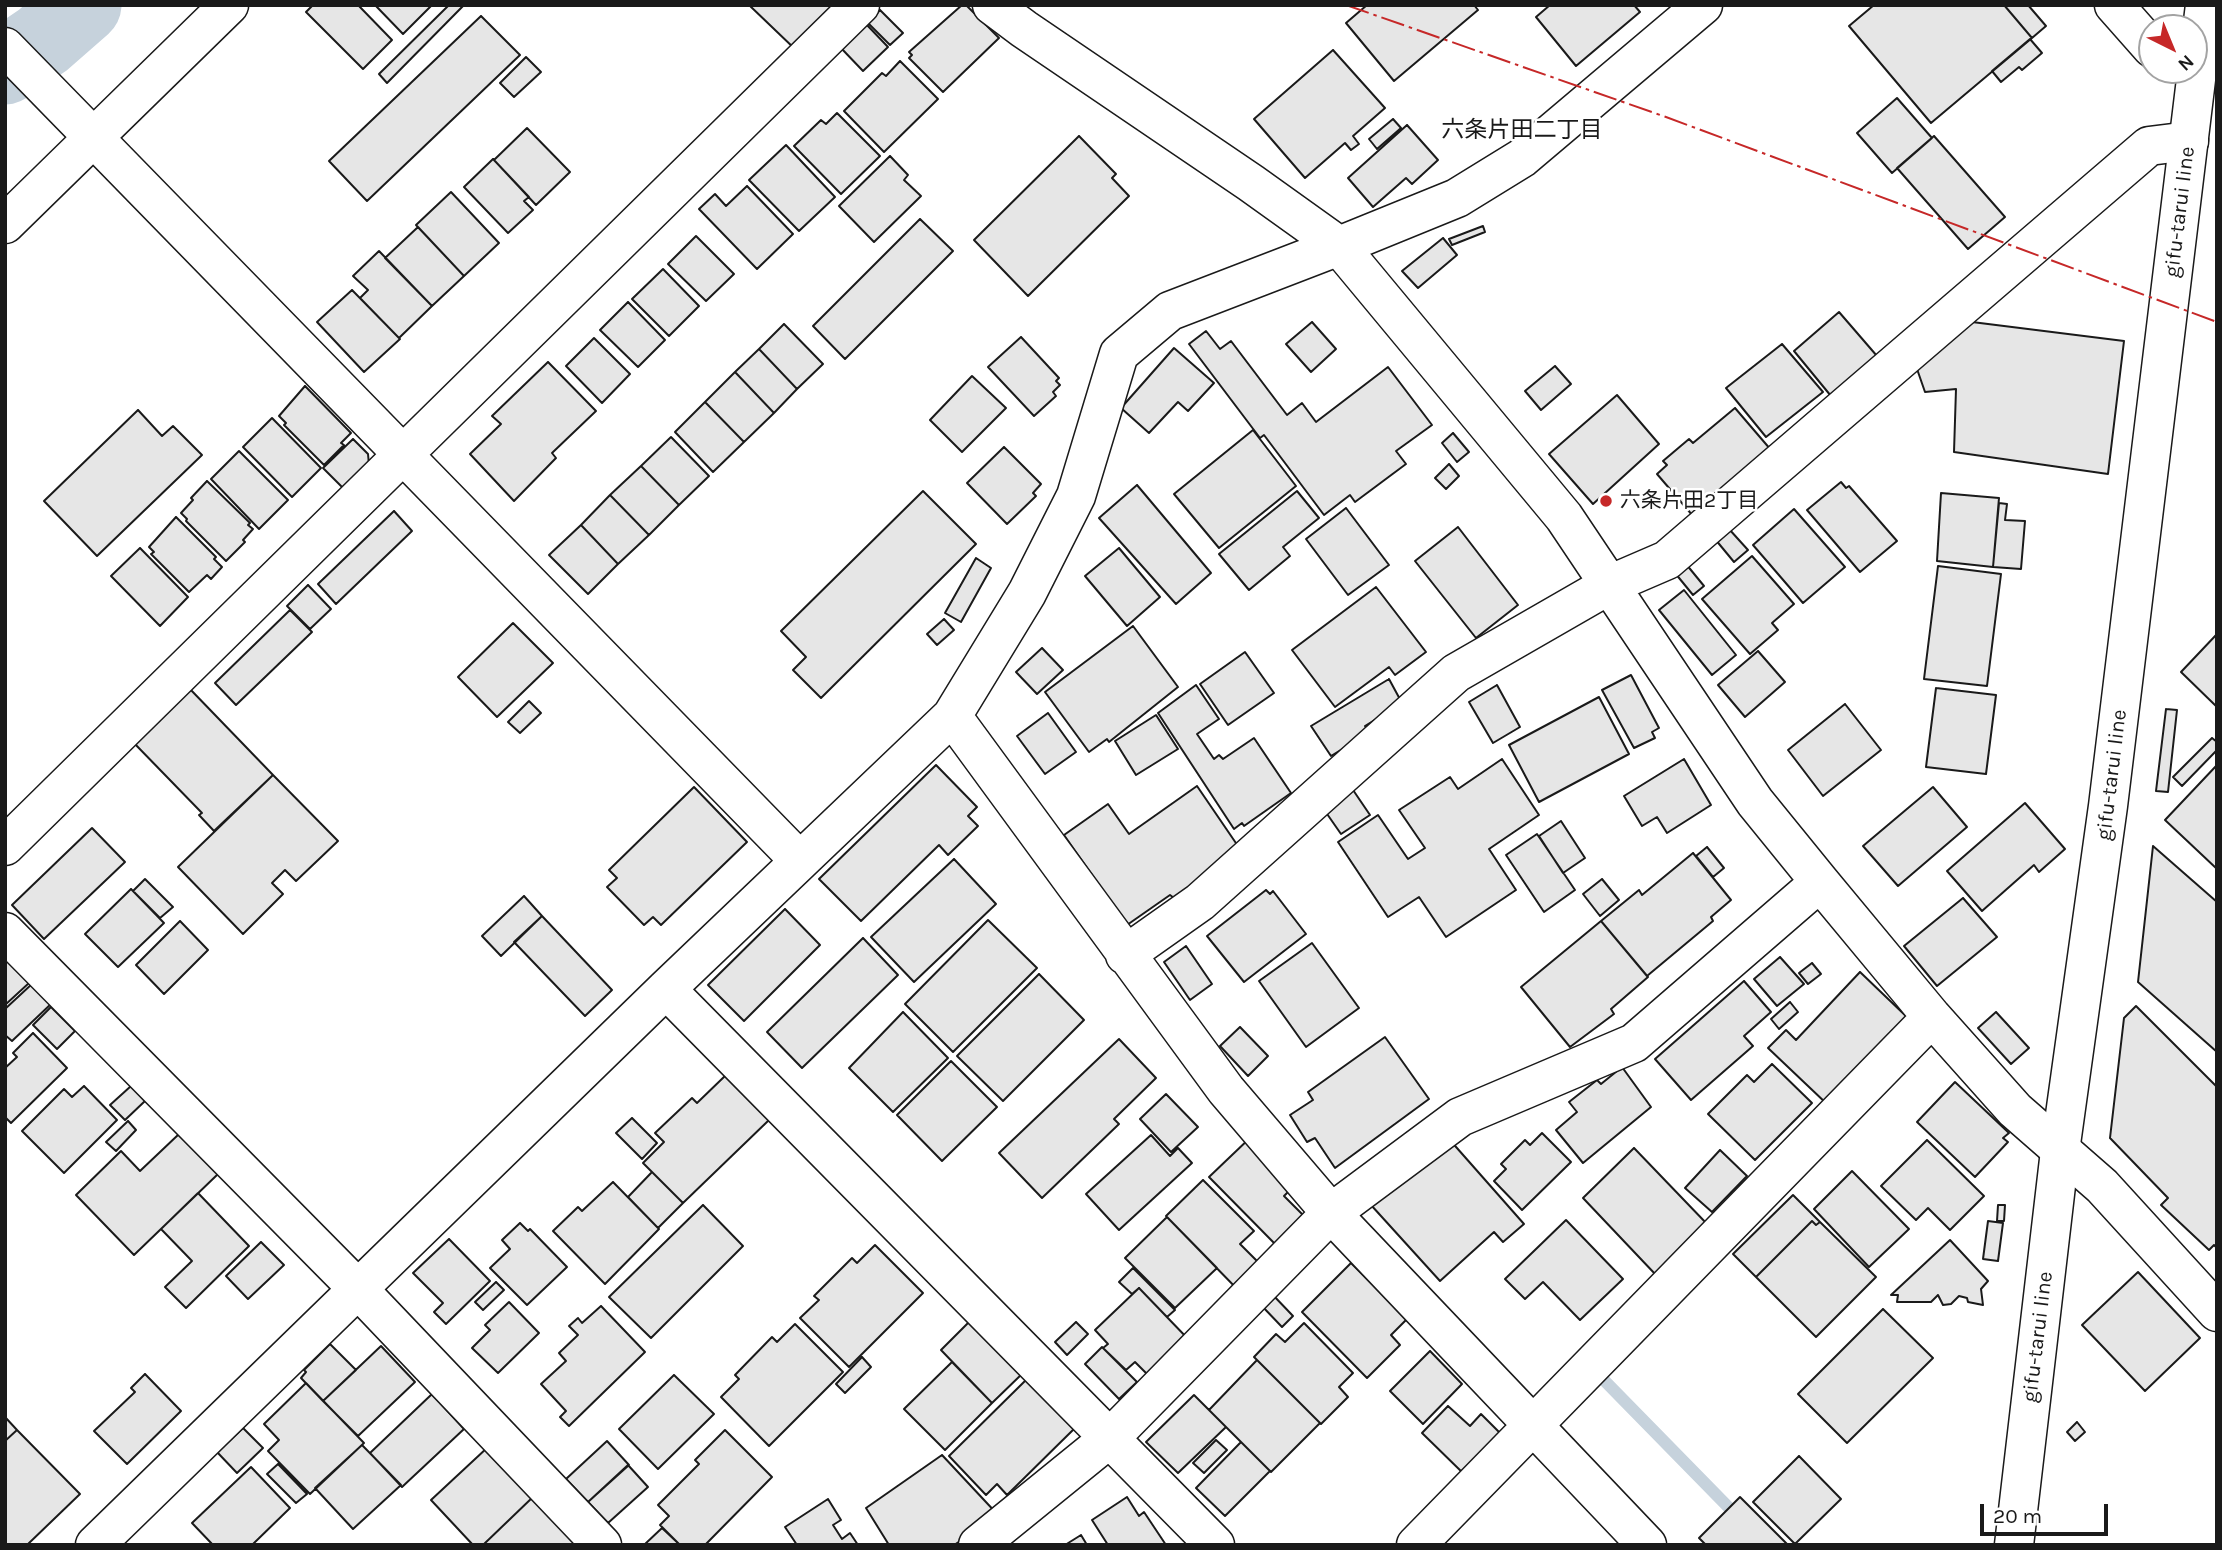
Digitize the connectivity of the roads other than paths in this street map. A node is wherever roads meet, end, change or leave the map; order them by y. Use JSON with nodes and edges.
{"nodes":[{"id":1,"x":229,"y":5,"type":"edge"},
{"id":2,"x":860,"y":5,"type":"edge"},
{"id":3,"x":992,"y":5,"type":"edge"},
{"id":4,"x":2115,"y":5,"type":"edge"},
{"id":5,"x":1694,"y":8,"type":"edge"},
{"id":6,"x":2138,"y":31,"type":"edge"},
{"id":7,"x":5,"y":47,"type":"edge"},
{"id":8,"x":2187,"y":84,"type":"edge"},
{"id":9,"x":93,"y":137,"type":"junction"},
{"id":10,"x":2189,"y":141,"type":"junction"},
{"id":11,"x":5,"y":224,"type":"edge"},
{"id":12,"x":1339,"y":246,"type":"junction"},
{"id":13,"x":405,"y":454,"type":"junction"},
{"id":14,"x":1609,"y":585,"type":"junction"},
{"id":15,"x":952,"y":716,"type":"junction"},
{"id":16,"x":5,"y":846,"type":"edge"},
{"id":17,"x":800,"y":861,"type":"junction"},
{"id":18,"x":1820,"y":882,"type":"junction"},
{"id":19,"x":5,"y":932,"type":"edge"},
{"id":20,"x":1125,"y":955,"type":"junction"},
{"id":21,"x":666,"y":989,"type":"junction"},
{"id":22,"x":1932,"y":1017,"type":"junction"},
{"id":23,"x":2060,"y":1151,"type":"junction"},
{"id":24,"x":1331,"y":1213,"type":"junction"},
{"id":25,"x":358,"y":1289,"type":"junction"},
{"id":26,"x":2217,"y":1312,"type":"edge"},
{"id":27,"x":1533,"y":1427,"type":"junction"},
{"id":28,"x":1111,"y":1437,"type":"junction"},
{"id":29,"x":94,"y":1545,"type":"edge"},
{"id":30,"x":603,"y":1545,"type":"edge"},
{"id":31,"x":978,"y":1545,"type":"edge"},
{"id":32,"x":1215,"y":1545,"type":"edge"},
{"id":33,"x":1416,"y":1545,"type":"edge"},
{"id":34,"x":1647,"y":1545,"type":"edge"},
{"id":35,"x":2014,"y":1545,"type":"edge"}],
"edges":[{"from":1,"to":9,"type":"street"},
{"from":2,"to":13,"type":"street"},
{"from":3,"to":12,"type":"street"},
{"from":4,"to":6,"type":"street"},
{"from":5,"to":12,"type":"street"},
{"from":7,"to":9,"type":"street"},
{"from":8,"to":10,"type":"street","name":"gifu-tarui line"},
{"from":9,"to":11,"type":"street"},
{"from":9,"to":13,"type":"street"},
{"from":10,"to":14,"type":"street"},
{"from":10,"to":23,"type":"street","name":"gifu-tarui line"},
{"from":12,"to":14,"type":"street"},
{"from":12,"to":15,"type":"street"},
{"from":13,"to":16,"type":"street"},
{"from":13,"to":17,"type":"street"},
{"from":14,"to":18,"type":"street"},
{"from":14,"to":20,"type":"street"},
{"from":15,"to":17,"type":"street"},
{"from":15,"to":20,"type":"street"},
{"from":17,"to":21,"type":"street"},
{"from":18,"to":22,"type":"street"},
{"from":18,"to":24,"type":"street"},
{"from":19,"to":25,"type":"street"},
{"from":20,"to":24,"type":"street"},
{"from":21,"to":25,"type":"street"},
{"from":21,"to":28,"type":"street"},
{"from":22,"to":23,"type":"street"},
{"from":22,"to":27,"type":"street"},
{"from":23,"to":26,"type":"street"},
{"from":23,"to":35,"type":"street","name":"gifu-tarui line"},
{"from":24,"to":27,"type":"street"},
{"from":24,"to":28,"type":"street"},
{"from":25,"to":29,"type":"street"},
{"from":25,"to":30,"type":"street"},
{"from":27,"to":33,"type":"street"},
{"from":27,"to":34,"type":"street"},
{"from":28,"to":31,"type":"street"},
{"from":28,"to":32,"type":"street"}]}
